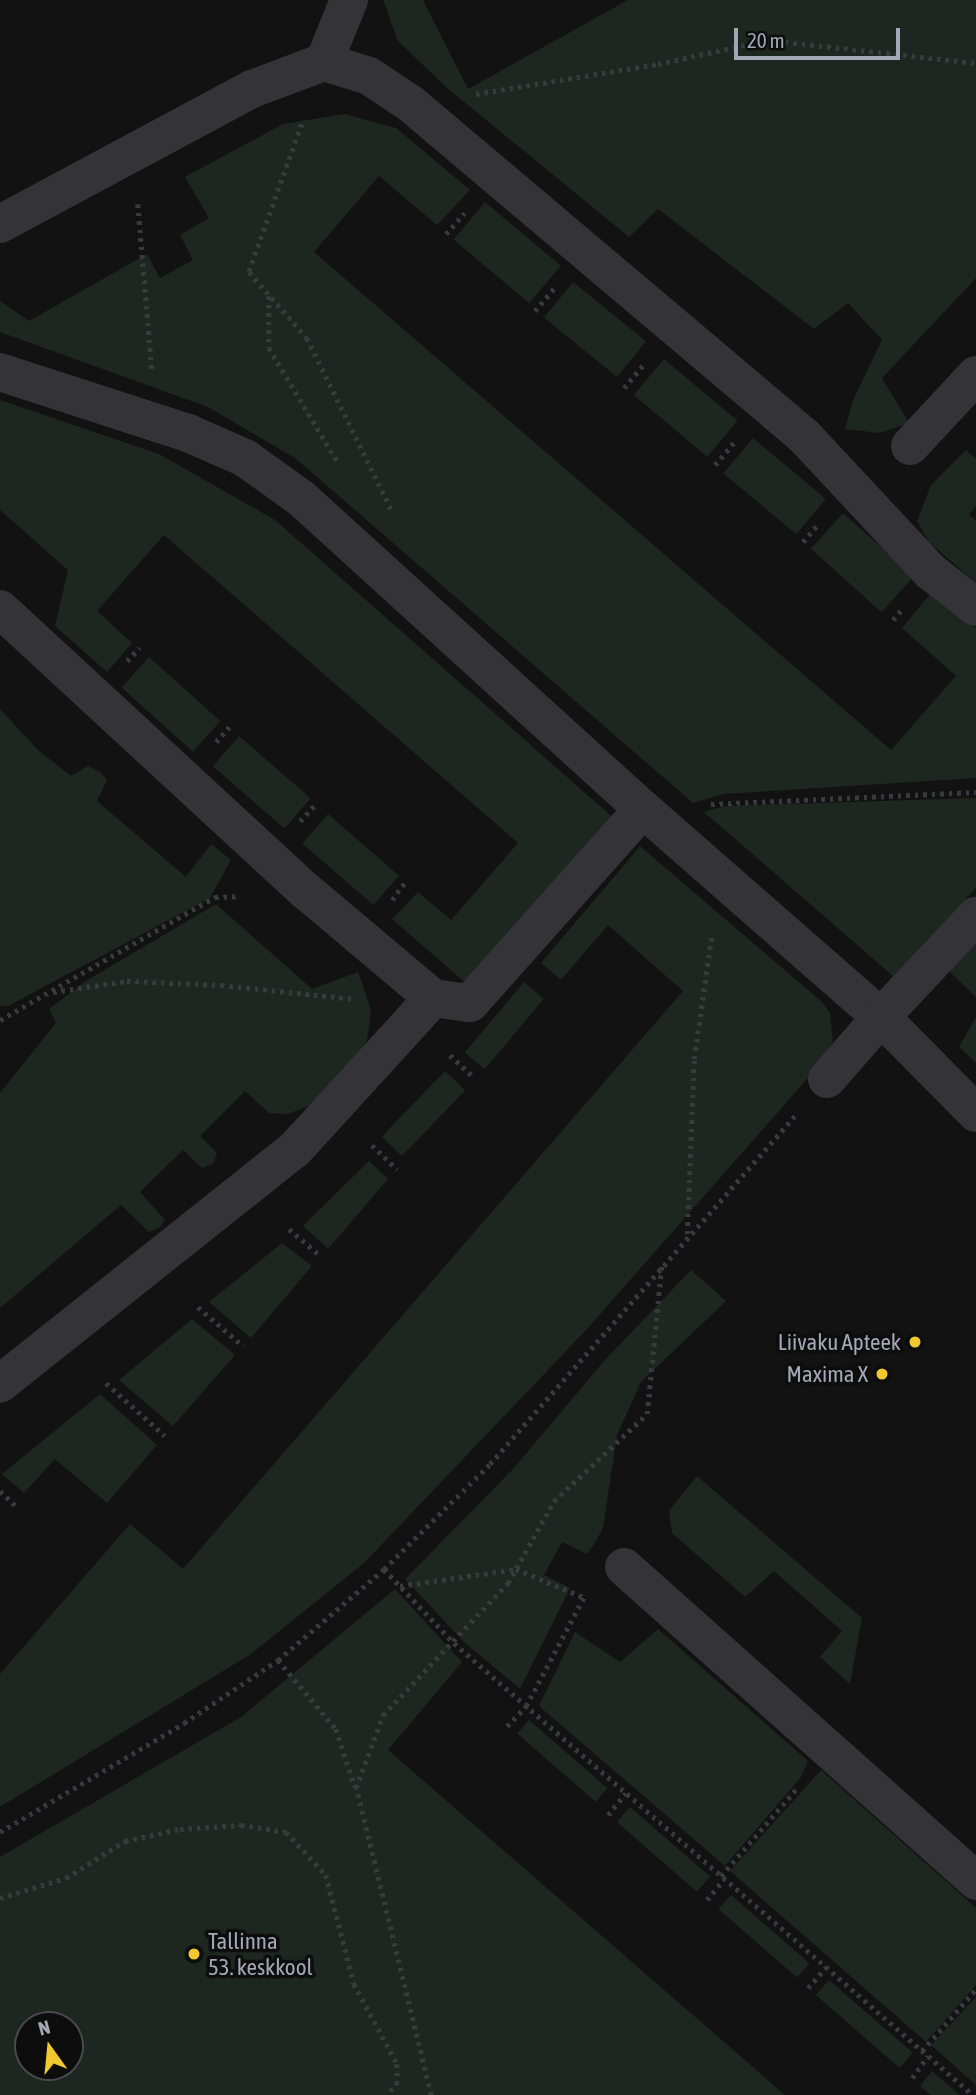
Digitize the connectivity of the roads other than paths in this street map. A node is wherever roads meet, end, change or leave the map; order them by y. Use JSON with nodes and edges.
{"nodes":[{"id":1,"x":349,"y":0,"type":"edge"},
{"id":2,"x":324,"y":62,"type":"junction"},
{"id":3,"x":0,"y":224,"type":"edge"},
{"id":4,"x":0,"y":372,"type":"edge"},
{"id":5,"x":976,"y":375,"type":"edge"},
{"id":6,"x":910,"y":446,"type":"dead end"},
{"id":7,"x":976,"y":607,"type":"edge"},
{"id":8,"x":0,"y":610,"type":"edge"},
{"id":9,"x":649,"y":814,"type":"junction"},
{"id":10,"x":976,"y":916,"type":"edge"},
{"id":11,"x":433,"y":998,"type":"junction"},
{"id":12,"x":881,"y":1017,"type":"junction"},
{"id":13,"x":827,"y":1079,"type":"road end"},
{"id":14,"x":976,"y":1113,"type":"edge"},
{"id":15,"x":0,"y":1384,"type":"edge"},
{"id":16,"x":624,"y":1567,"type":"road end"},
{"id":17,"x":976,"y":1881,"type":"edge"}],
"edges":[{"from":1,"to":2,"type":"street"},
{"from":2,"to":3,"type":"street"},
{"from":2,"to":7,"type":"street"},
{"from":4,"to":9,"type":"street"},
{"from":5,"to":6,"type":"street"},
{"from":8,"to":11,"type":"street"},
{"from":9,"to":11,"type":"street"},
{"from":9,"to":12,"type":"street"},
{"from":10,"to":12,"type":"street"},
{"from":11,"to":15,"type":"street"},
{"from":12,"to":13,"type":"street"},
{"from":12,"to":14,"type":"street"},
{"from":16,"to":17,"type":"street"}]}
